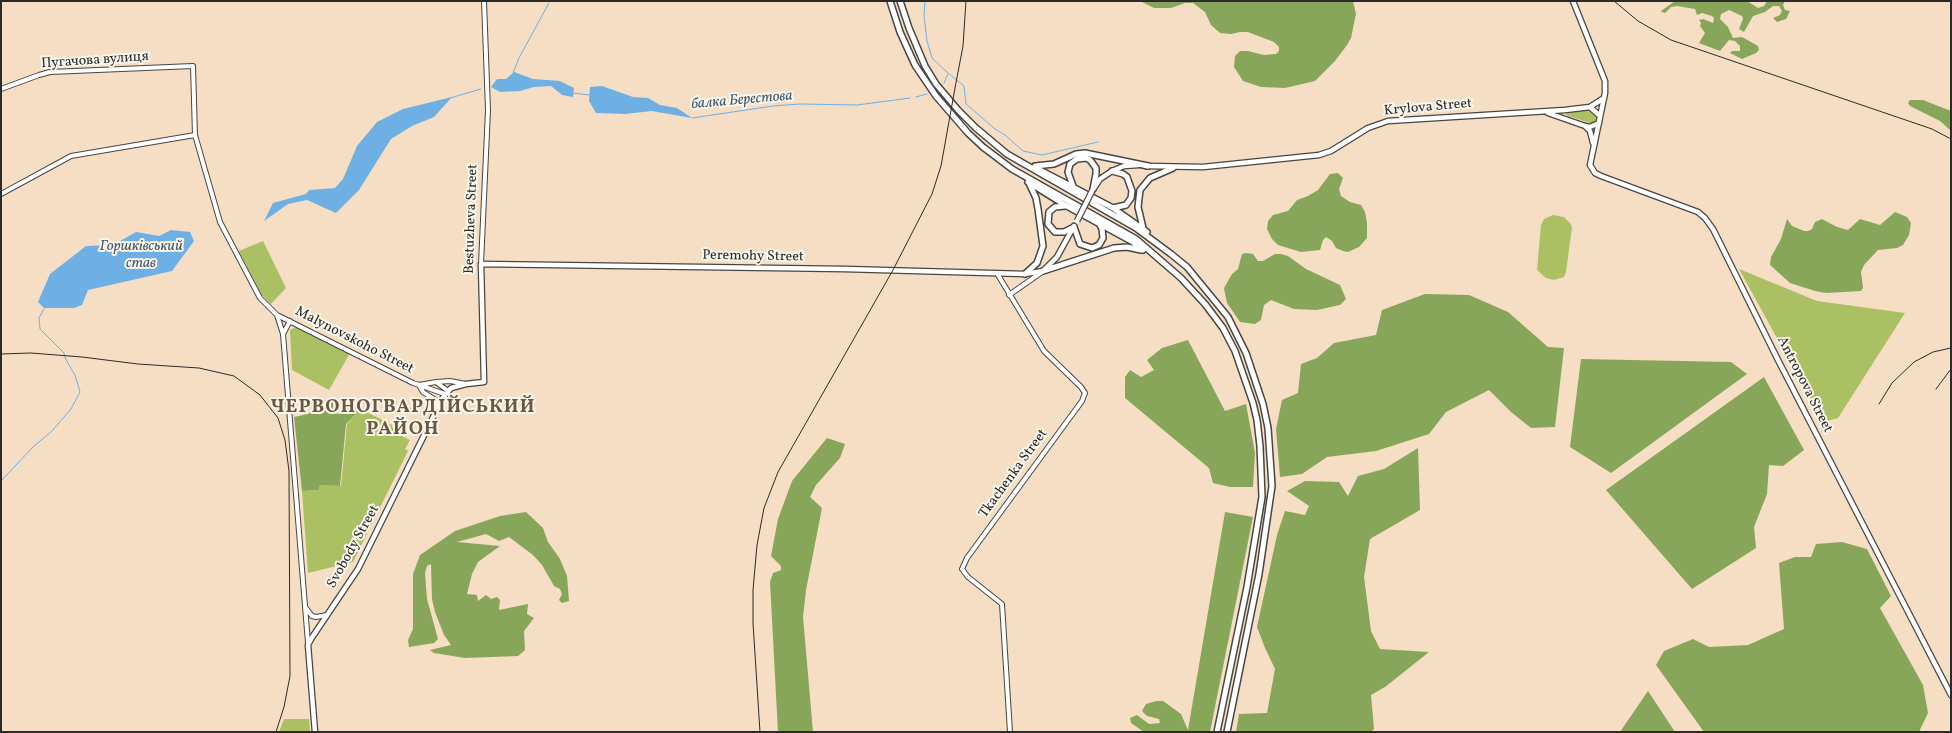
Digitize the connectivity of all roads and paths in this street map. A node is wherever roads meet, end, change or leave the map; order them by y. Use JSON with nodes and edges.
{"nodes":[{"id":1,"x":484,"y":1,"type":"edge"},
{"id":2,"x":890,"y":1,"type":"edge"},
{"id":3,"x":900,"y":1,"type":"edge"},
{"id":4,"x":1572,"y":1,"type":"edge"},
{"id":5,"x":904,"y":14,"type":"junction"},
{"id":6,"x":894,"y":17,"type":"junction"},
{"id":7,"x":1,"y":89,"type":"edge"},
{"id":8,"x":1604,"y":98,"type":"junction"},
{"id":9,"x":1590,"y":107,"type":"junction"},
{"id":10,"x":1565,"y":110,"type":"junction"},
{"id":11,"x":1544,"y":112,"type":"junction"},
{"id":12,"x":1600,"y":116,"type":"junction"},
{"id":13,"x":1564,"y":118,"type":"junction"},
{"id":14,"x":1599,"y":123,"type":"junction"},
{"id":15,"x":1585,"y":126,"type":"junction"},
{"id":16,"x":195,"y":135,"type":"junction"},
{"id":17,"x":1594,"y":144,"type":"junction"},
{"id":18,"x":1025,"y":165,"type":"junction"},
{"id":19,"x":1032,"y":166,"type":"junction"},
{"id":20,"x":1148,"y":166,"type":"junction"},
{"id":21,"x":1173,"y":168,"type":"junction"},
{"id":22,"x":1012,"y":169,"type":"junction"},
{"id":23,"x":1112,"y":170,"type":"junction"},
{"id":24,"x":1029,"y":182,"type":"junction"},
{"id":25,"x":1074,"y":186,"type":"junction"},
{"id":26,"x":1093,"y":189,"type":"junction"},
{"id":27,"x":1,"y":194,"type":"edge"},
{"id":28,"x":1065,"y":206,"type":"junction"},
{"id":29,"x":1113,"y":208,"type":"junction"},
{"id":30,"x":1100,"y":224,"type":"junction"},
{"id":31,"x":1074,"y":227,"type":"junction"},
{"id":32,"x":1144,"y":228,"type":"junction"},
{"id":33,"x":1156,"y":241,"type":"junction"},
{"id":34,"x":1146,"y":252,"type":"junction"},
{"id":35,"x":1155,"y":256,"type":"junction"},
{"id":36,"x":481,"y":264,"type":"junction"},
{"id":37,"x":1043,"y":271,"type":"junction"},
{"id":38,"x":1025,"y":274,"type":"junction"},
{"id":39,"x":998,"y":275,"type":"junction"},
{"id":40,"x":1009,"y":295,"type":"junction"},
{"id":41,"x":277,"y":315,"type":"junction"},
{"id":42,"x":290,"y":322,"type":"junction"},
{"id":43,"x":283,"y":334,"type":"junction"},
{"id":44,"x":436,"y":382,"type":"junction"},
{"id":45,"x":466,"y":384,"type":"junction"},
{"id":46,"x":419,"y":385,"type":"junction"},
{"id":47,"x":447,"y":393,"type":"junction"},
{"id":48,"x":438,"y":405,"type":"junction"},
{"id":49,"x":305,"y":606,"type":"junction"},
{"id":50,"x":327,"y":614,"type":"junction"},
{"id":51,"x":1238,"y":629,"type":"junction"},
{"id":52,"x":1248,"y":631,"type":"junction"},
{"id":53,"x":308,"y":645,"type":"junction"},
{"id":54,"x":1951,"y":696,"type":"edge"},
{"id":55,"x":315,"y":732,"type":"edge"},
{"id":56,"x":1010,"y":732,"type":"edge"},
{"id":57,"x":1217,"y":732,"type":"edge"},
{"id":58,"x":1226,"y":732,"type":"edge"}],
"edges":[{"from":1,"to":36,"type":"street","name":"Bestuzheva Street"},
{"from":2,"to":6,"type":"main road"},
{"from":3,"to":5,"type":"main road"},
{"from":4,"to":8,"type":"main road","name":"Antropova Street"},
{"from":5,"to":6,"type":"main road"},
{"from":5,"to":18,"type":"main road"},
{"from":6,"to":22,"type":"main road"},
{"from":7,"to":16,"type":"street","name":"Пугачова вулиця"},
{"from":8,"to":9,"type":"main road"},
{"from":8,"to":12,"type":"main road","name":"Antropova Street"},
{"from":9,"to":10,"type":"main road"},
{"from":9,"to":12,"type":"main road"},
{"from":10,"to":11,"type":"main road"},
{"from":10,"to":13,"type":"main road"},
{"from":11,"to":13,"type":"main road"},
{"from":11,"to":21,"type":"main road","name":"Krylova Street"},
{"from":12,"to":14,"type":"main road","name":"Antropova Street"},
{"from":13,"to":15,"type":"main road"},
{"from":14,"to":15,"type":"main road"},
{"from":14,"to":17,"type":"main road","name":"Antropova Street"},
{"from":15,"to":17,"type":"main road"},
{"from":16,"to":27,"type":"street"},
{"from":16,"to":41,"type":"street"},
{"from":17,"to":54,"type":"main road","name":"Antropova Street"},
{"from":18,"to":19,"type":"main road"},
{"from":18,"to":33,"type":"main road"},
{"from":19,"to":20,"type":"main road"},
{"from":19,"to":25,"type":"main road"},
{"from":20,"to":21,"type":"main road","name":"Krylova Street"},
{"from":20,"to":23,"type":"main road","name":"Krylova Street"},
{"from":21,"to":32,"type":"main road"},
{"from":22,"to":24,"type":"main road"},
{"from":22,"to":35,"type":"main road"},
{"from":23,"to":26,"type":"main road"},
{"from":23,"to":29,"type":"main road"},
{"from":24,"to":28,"type":"main road"},
{"from":24,"to":38,"type":"main road"},
{"from":25,"to":26,"type":"main road"},
{"from":25,"to":29,"type":"main road"},
{"from":26,"to":31,"type":"main road","bridge":true},
{"from":28,"to":30,"type":"main road"},
{"from":28,"to":31,"type":"main road"},
{"from":29,"to":32,"type":"main road"},
{"from":30,"to":31,"type":"main road"},
{"from":30,"to":34,"type":"main road"},
{"from":31,"to":37,"type":"main road"},
{"from":32,"to":33,"type":"main road"},
{"from":33,"to":52,"type":"main road"},
{"from":34,"to":35,"type":"main road"},
{"from":34,"to":37,"type":"main road"},
{"from":35,"to":51,"type":"main road"},
{"from":36,"to":39,"type":"main road","name":"Peremohy Street"},
{"from":36,"to":45,"type":"main road","name":"Bestuzheva Street"},
{"from":37,"to":38,"type":"main road","name":"Peremohy Street"},
{"from":37,"to":40,"type":"street"},
{"from":38,"to":39,"type":"main road","name":"Peremohy Street"},
{"from":39,"to":40,"type":"street"},
{"from":40,"to":56,"type":"street","name":"Tkachenka Street"},
{"from":41,"to":42,"type":"street","name":"Malynovskoho Street"},
{"from":41,"to":43,"type":"street"},
{"from":42,"to":43,"type":"street"},
{"from":42,"to":46,"type":"street","name":"Malynovskoho Street"},
{"from":43,"to":49,"type":"street"},
{"from":44,"to":45,"type":"street","name":"Malynovskoho Street"},
{"from":44,"to":46,"type":"street","name":"Malynovskoho Street"},
{"from":44,"to":47,"type":"street"},
{"from":45,"to":47,"type":"main road"},
{"from":46,"to":47,"type":"street"},
{"from":46,"to":48,"type":"street"},
{"from":47,"to":48,"type":"main road","name":"Svobody Street"},
{"from":48,"to":50,"type":"main road","name":"Svobody Street"},
{"from":49,"to":50,"type":"street"},
{"from":49,"to":53,"type":"street"},
{"from":50,"to":53,"type":"main road","name":"Svobody Street"},
{"from":51,"to":52,"type":"main road"},
{"from":51,"to":57,"type":"main road"},
{"from":52,"to":58,"type":"main road"},
{"from":53,"to":55,"type":"main road"}]}
